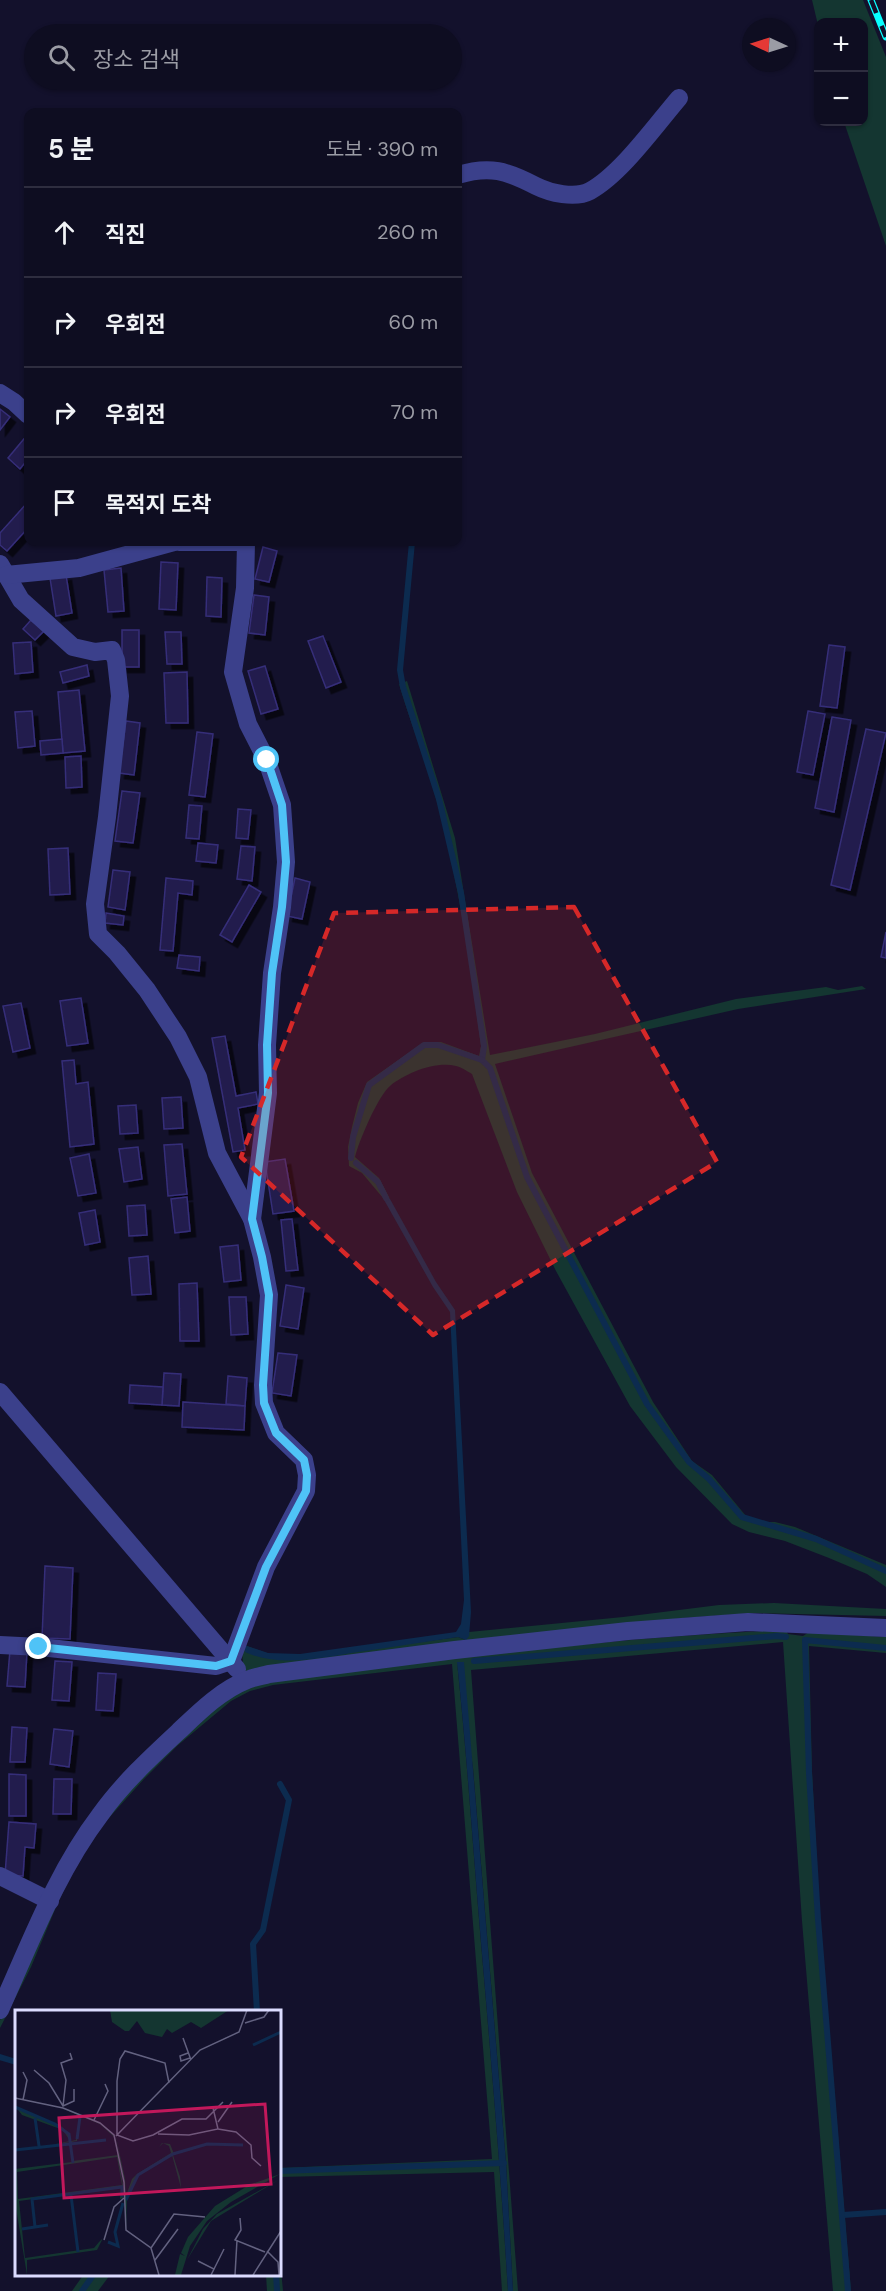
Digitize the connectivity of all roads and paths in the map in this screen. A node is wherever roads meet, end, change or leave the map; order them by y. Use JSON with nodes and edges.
{"nodes":[{"id":1,"x":679,"y":98,"type":"dead end"},
{"id":2,"x":462,"y":174,"type":"edge"},
{"id":3,"x":0,"y":393,"type":"edge"},
{"id":4,"x":24,"y":411,"type":"edge"},
{"id":5,"x":159,"y":546,"type":"edge"},
{"id":6,"x":246,"y":546,"type":"edge"},
{"id":7,"x":3,"y":569,"type":"edge"},
{"id":8,"x":252,"y":1219,"type":"junction"},
{"id":9,"x":0,"y":1392,"type":"edge"},
{"id":10,"x":886,"y":1628,"type":"edge"},
{"id":11,"x":0,"y":1645,"type":"edge"},
{"id":12,"x":231,"y":1661,"type":"junction"},
{"id":13,"x":246,"y":1680,"type":"junction"},
{"id":14,"x":0,"y":1876,"type":"edge"},
{"id":15,"x":50,"y":1901,"type":"junction"},
{"id":16,"x":0,"y":2010,"type":"edge"}],
"edges":[{"from":1,"to":2,"type":"street"},
{"from":3,"to":4,"type":"street"},
{"from":5,"to":7,"type":"street"},
{"from":6,"to":8,"type":"street"},
{"from":7,"to":8,"type":"street"},
{"from":8,"to":12,"type":"street"},
{"from":9,"to":12,"type":"street"},
{"from":10,"to":13,"type":"street"},
{"from":11,"to":12,"type":"street"},
{"from":12,"to":13,"type":"street"},
{"from":13,"to":15,"type":"street"},
{"from":14,"to":15,"type":"street"},
{"from":15,"to":16,"type":"street"}]}
